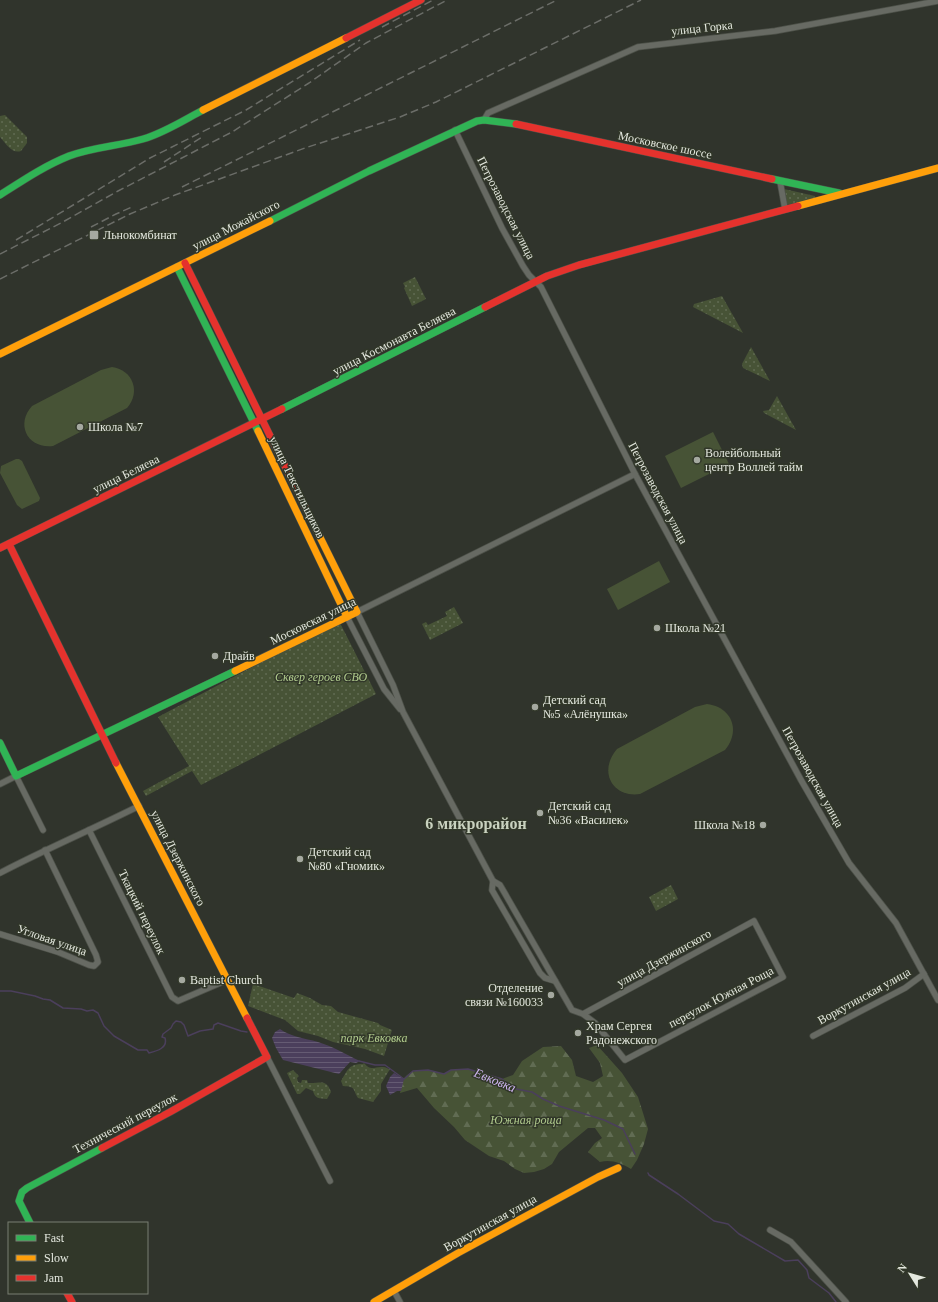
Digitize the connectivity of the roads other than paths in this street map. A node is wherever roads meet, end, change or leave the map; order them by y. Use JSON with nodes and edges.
{"nodes":[{"id":1,"x":421,"y":0,"type":"edge"},
{"id":2,"x":938,"y":1,"type":"edge"},
{"id":3,"x":484,"y":120,"type":"junction"},
{"id":4,"x":455,"y":130,"type":"junction"},
{"id":5,"x":938,"y":168,"type":"edge"},
{"id":6,"x":780,"y":181,"type":"junction"},
{"id":7,"x":841,"y":194,"type":"junction"},
{"id":8,"x":0,"y":195,"type":"edge"},
{"id":9,"x":785,"y":209,"type":"junction"},
{"id":10,"x":185,"y":263,"type":"junction"},
{"id":11,"x":176,"y":267,"type":"junction"},
{"id":12,"x":535,"y":282,"type":"junction"},
{"id":13,"x":0,"y":354,"type":"edge"},
{"id":14,"x":262,"y":419,"type":"junction"},
{"id":15,"x":254,"y":423,"type":"junction"},
{"id":16,"x":635,"y":474,"type":"junction"},
{"id":17,"x":8,"y":544,"type":"junction"},
{"id":18,"x":0,"y":548,"type":"edge"},
{"id":19,"x":357,"y":612,"type":"junction"},
{"id":20,"x":347,"y":617,"type":"junction"},
{"id":21,"x":394,"y":685,"type":"junction"},
{"id":22,"x":384,"y":690,"type":"junction"},
{"id":23,"x":403,"y":712,"type":"junction"},
{"id":24,"x":102,"y":735,"type":"junction"},
{"id":25,"x":0,"y":743,"type":"edge"},
{"id":26,"x":16,"y":776,"type":"junction"},
{"id":27,"x":0,"y":784,"type":"edge"},
{"id":28,"x":139,"y":806,"type":"junction"},
{"id":29,"x":43,"y":830,"type":"dead end"},
{"id":30,"x":89,"y":830,"type":"junction"},
{"id":31,"x":45,"y":850,"type":"junction"},
{"id":32,"x":0,"y":873,"type":"edge"},
{"id":33,"x":492,"y":881,"type":"junction"},
{"id":34,"x":754,"y":921,"type":"joint"},
{"id":35,"x":0,"y":934,"type":"edge"},
{"id":36,"x":924,"y":974,"type":"junction"},
{"id":37,"x":226,"y":980,"type":"junction"},
{"id":38,"x":555,"y":981,"type":"junction"},
{"id":39,"x":938,"y":1000,"type":"edge"},
{"id":40,"x":584,"y":1014,"type":"junction"},
{"id":41,"x":813,"y":1036,"type":"dead end"},
{"id":42,"x":267,"y":1057,"type":"junction"},
{"id":43,"x":618,"y":1168,"type":"dead end"},
{"id":44,"x":330,"y":1181,"type":"dead end"},
{"id":45,"x":30,"y":1222,"type":"edge"},
{"id":46,"x":770,"y":1230,"type":"dead end"},
{"id":47,"x":394,"y":1291,"type":"junction"},
{"id":48,"x":374,"y":1302,"type":"edge"},
{"id":49,"x":400,"y":1302,"type":"edge"},
{"id":50,"x":846,"y":1302,"type":"edge"}],
"edges":[{"from":1,"to":8,"type":"street"},
{"from":2,"to":3,"type":"street","name":"улица Горка"},
{"from":3,"to":4,"type":"street","name":"улица Можайского"},
{"from":3,"to":6,"type":"street","name":"Московское шоссе"},
{"from":4,"to":10,"type":"street","name":"улица Можайского"},
{"from":4,"to":12,"type":"street","name":"Петрозаводская улица"},
{"from":5,"to":7,"type":"street","name":"Московское шоссе"},
{"from":6,"to":7,"type":"street","name":"Московское шоссе"},
{"from":6,"to":9,"type":"street"},
{"from":7,"to":9,"type":"street","name":"Московское шоссе"},
{"from":9,"to":12,"type":"street","name":"Московское шоссе"},
{"from":10,"to":11,"type":"street","name":"улица Можайского"},
{"from":10,"to":14,"type":"street","name":"улица Текстильщиков"},
{"from":11,"to":13,"type":"street","name":"улица Можайского"},
{"from":11,"to":15,"type":"street","name":"улица Текстильщиков"},
{"from":12,"to":14,"type":"street","name":"улица Космонавта Беляева"},
{"from":12,"to":16,"type":"street","name":"Петрозаводская улица"},
{"from":14,"to":15,"type":"street","name":"улица Беляева"},
{"from":14,"to":19,"type":"street","name":"улица Текстильщиков"},
{"from":15,"to":17,"type":"street","name":"улица Беляева"},
{"from":15,"to":20,"type":"street","name":"улица Текстильщиков"},
{"from":16,"to":19,"type":"street","name":"Московская улица"},
{"from":16,"to":36,"type":"street","name":"Петрозаводская улица"},
{"from":17,"to":18,"type":"street","name":"улица Беляева"},
{"from":17,"to":24,"type":"street","name":"улица Дзержинского"},
{"from":19,"to":20,"type":"street","name":"Московская улица"},
{"from":19,"to":21,"type":"street","name":"улица Текстильщиков"},
{"from":20,"to":22,"type":"street","name":"улица Текстильщиков"},
{"from":20,"to":24,"type":"street","name":"Московская улица"},
{"from":21,"to":22,"type":"street"},
{"from":21,"to":23,"type":"street","name":"улица Текстильщиков"},
{"from":22,"to":23,"type":"street","name":"улица Текстильщиков"},
{"from":23,"to":33,"type":"street","name":"улица Текстильщиков"},
{"from":24,"to":26,"type":"street","name":"Московская улица"},
{"from":24,"to":28,"type":"street","name":"улица Дзержинского"},
{"from":25,"to":26,"type":"street"},
{"from":26,"to":27,"type":"street","name":"Московская улица"},
{"from":26,"to":29,"type":"street"},
{"from":28,"to":30,"type":"street"},
{"from":28,"to":37,"type":"street","name":"улица Дзержинского"},
{"from":30,"to":31,"type":"street"},
{"from":30,"to":37,"type":"street","name":"Ткацкий переулок"},
{"from":31,"to":32,"type":"street"},
{"from":31,"to":35,"type":"street","name":"Угловая улица"},
{"from":33,"to":38,"type":"street","name":"улица Текстильщиков"},
{"from":33,"to":38,"type":"street","name":"улица Текстильщиков"},
{"from":34,"to":40,"type":"street","name":"улица Дзержинского"},
{"from":34,"to":40,"type":"street","name":"переулок Южная Роща"},
{"from":36,"to":39,"type":"street","name":"Петрозаводская улица"},
{"from":36,"to":41,"type":"street","name":"Воркутинская улица"},
{"from":37,"to":42,"type":"street","name":"улица Дзержинского"},
{"from":38,"to":40,"type":"street","name":"улица Текстильщиков"},
{"from":42,"to":44,"type":"street","name":"улица Дзержинского"},
{"from":42,"to":45,"type":"street","name":"Технический переулок"},
{"from":43,"to":47,"type":"street","name":"Воркутинская улица"},
{"from":46,"to":50,"type":"street"},
{"from":47,"to":48,"type":"street","name":"Воркутинская улица"},
{"from":47,"to":49,"type":"street"}]}
